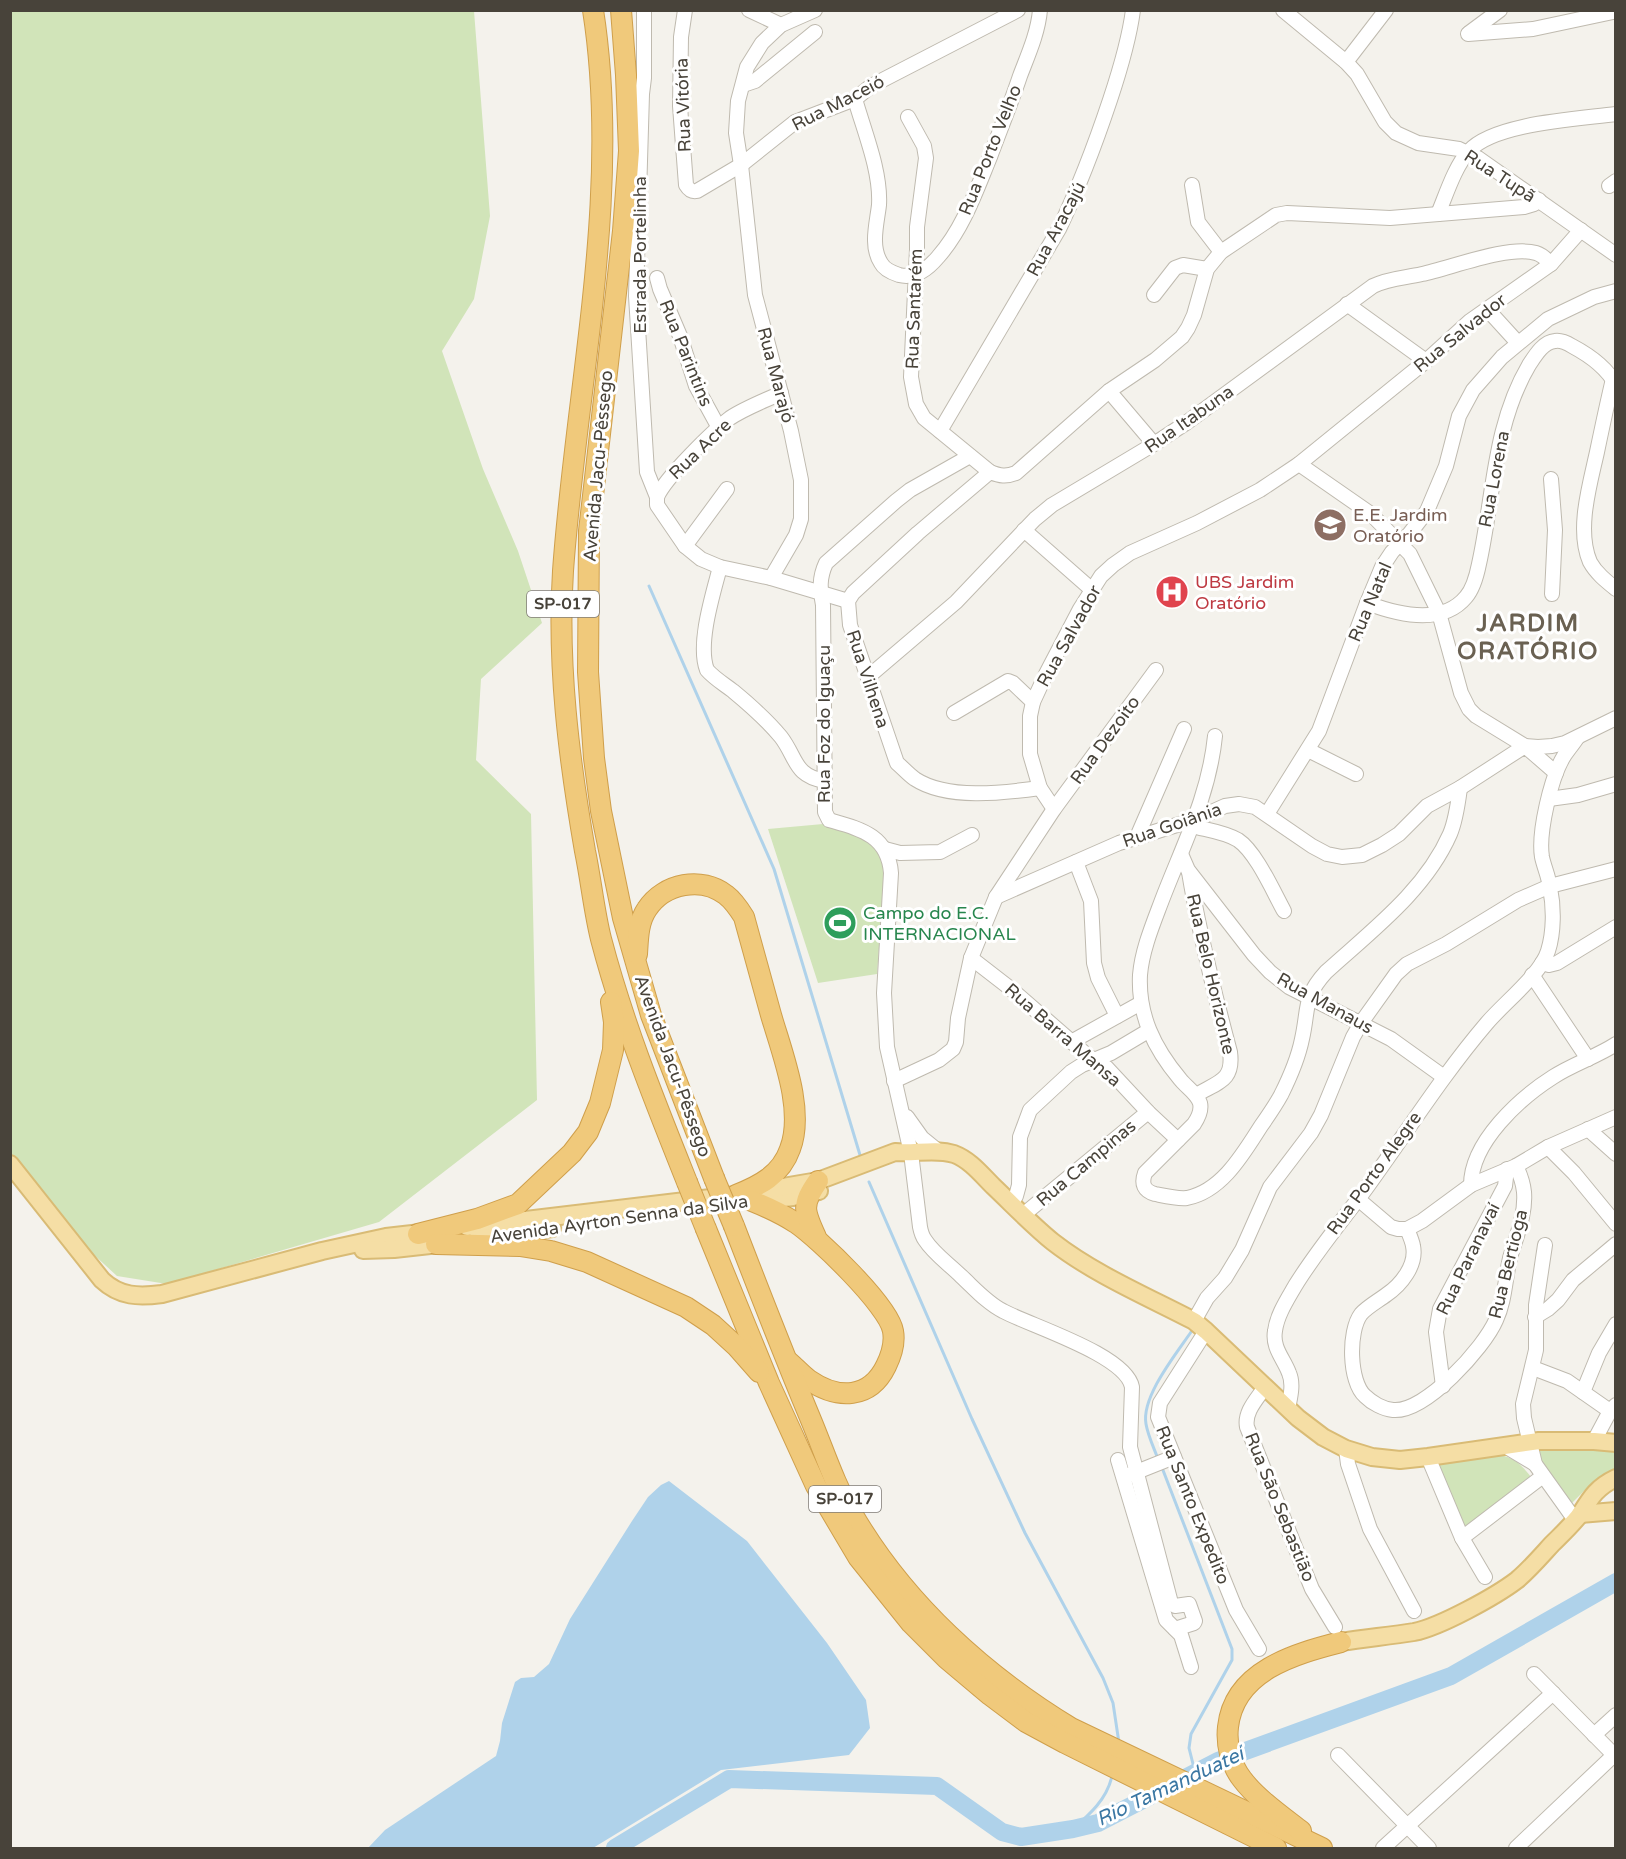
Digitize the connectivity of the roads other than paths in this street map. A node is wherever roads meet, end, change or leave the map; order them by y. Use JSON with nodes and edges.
{"nodes":[{"id":1,"x":593,"y":10,"type":"edge"},
{"id":2,"x":621,"y":10,"type":"edge"},
{"id":3,"x":644,"y":10,"type":"edge"},
{"id":4,"x":686,"y":10,"type":"edge"},
{"id":5,"x":748,"y":10,"type":"edge"},
{"id":6,"x":814,"y":10,"type":"edge"},
{"id":7,"x":1018,"y":10,"type":"edge"},
{"id":8,"x":1040,"y":10,"type":"edge"},
{"id":9,"x":1133,"y":10,"type":"edge"},
{"id":10,"x":1283,"y":10,"type":"edge"},
{"id":11,"x":1386,"y":10,"type":"edge"},
{"id":12,"x":1500,"y":10,"type":"edge"},
{"id":13,"x":1613,"y":12,"type":"edge"},
{"id":14,"x":781,"y":25,"type":"junction"},
{"id":15,"x":815,"y":32,"type":"dead end"},
{"id":16,"x":1346,"y":62,"type":"junction"},
{"id":17,"x":743,"y":85,"type":"junction"},
{"id":18,"x":855,"y":99,"type":"junction"},
{"id":19,"x":1616,"y":114,"type":"edge"},
{"id":20,"x":909,"y":117,"type":"dead end"},
{"id":21,"x":1468,"y":152,"type":"junction"},
{"id":22,"x":741,"y":165,"type":"junction"},
{"id":23,"x":1192,"y":185,"type":"dead end"},
{"id":24,"x":697,"y":191,"type":"joint"},
{"id":25,"x":1539,"y":200,"type":"junction"},
{"id":26,"x":1438,"y":214,"type":"junction"},
{"id":27,"x":1581,"y":230,"type":"junction"},
{"id":28,"x":1221,"y":252,"type":"junction"},
{"id":29,"x":1616,"y":255,"type":"edge"},
{"id":30,"x":1551,"y":264,"type":"junction"},
{"id":31,"x":1207,"y":269,"type":"junction"},
{"id":32,"x":915,"y":275,"type":"junction"},
{"id":33,"x":657,"y":278,"type":"dead end"},
{"id":34,"x":1616,"y":291,"type":"edge"},
{"id":35,"x":1154,"y":295,"type":"dead end"},
{"id":36,"x":1347,"y":304,"type":"junction"},
{"id":37,"x":1487,"y":309,"type":"junction"},
{"id":38,"x":1518,"y":343,"type":"junction"},
{"id":39,"x":1426,"y":361,"type":"junction"},
{"id":40,"x":1614,"y":382,"type":"edge"},
{"id":41,"x":1109,"y":391,"type":"junction"},
{"id":42,"x":781,"y":393,"type":"junction"},
{"id":43,"x":718,"y":428,"type":"junction"},
{"id":44,"x":940,"y":431,"type":"junction"},
{"id":45,"x":1154,"y":444,"type":"junction"},
{"id":46,"x":970,"y":456,"type":"junction"},
{"id":47,"x":1299,"y":464,"type":"junction"},
{"id":48,"x":990,"y":472,"type":"junction"},
{"id":49,"x":1551,"y":479,"type":"dead end"},
{"id":50,"x":727,"y":489,"type":"dead end"},
{"id":51,"x":657,"y":497,"type":"junction"},
{"id":52,"x":1024,"y":531,"type":"junction"},
{"id":53,"x":1400,"y":543,"type":"junction"},
{"id":54,"x":685,"y":546,"type":"junction"},
{"id":55,"x":720,"y":567,"type":"junction"},
{"id":56,"x":771,"y":578,"type":"junction"},
{"id":57,"x":1616,"y":589,"type":"edge"},
{"id":58,"x":1091,"y":590,"type":"junction"},
{"id":59,"x":821,"y":592,"type":"junction"},
{"id":60,"x":1552,"y":594,"type":"dead end"},
{"id":61,"x":848,"y":602,"type":"junction"},
{"id":62,"x":1367,"y":603,"type":"junction"},
{"id":63,"x":1439,"y":613,"type":"junction"},
{"id":64,"x":1156,"y":670,"type":"dead end"},
{"id":65,"x":868,"y":677,"type":"junction"},
{"id":66,"x":1034,"y":702,"type":"junction"},
{"id":67,"x":954,"y":712,"type":"dead end"},
{"id":68,"x":1616,"y":718,"type":"edge"},
{"id":69,"x":1184,"y":729,"type":"dead end"},
{"id":70,"x":1215,"y":736,"type":"dead end"},
{"id":71,"x":1577,"y":738,"type":"junction"},
{"id":72,"x":1525,"y":746,"type":"junction"},
{"id":73,"x":1308,"y":750,"type":"junction"},
{"id":74,"x":1556,"y":773,"type":"junction"},
{"id":75,"x":1356,"y":774,"type":"dead end"},
{"id":76,"x":825,"y":782,"type":"junction"},
{"id":77,"x":1616,"y":784,"type":"edge"},
{"id":78,"x":1040,"y":788,"type":"junction"},
{"id":79,"x":1460,"y":788,"type":"junction"},
{"id":80,"x":1549,"y":799,"type":"junction"},
{"id":81,"x":1054,"y":808,"type":"junction"},
{"id":82,"x":1267,"y":814,"type":"junction"},
{"id":83,"x":1194,"y":823,"type":"junction"},
{"id":84,"x":972,"y":835,"type":"dead end"},
{"id":85,"x":1137,"y":837,"type":"junction"},
{"id":86,"x":885,"y":849,"type":"junction"},
{"id":87,"x":1181,"y":854,"type":"junction"},
{"id":88,"x":1076,"y":862,"type":"junction"},
{"id":89,"x":1616,"y":869,"type":"edge"},
{"id":90,"x":1188,"y":870,"type":"junction"},
{"id":91,"x":1550,"y":886,"type":"junction"},
{"id":92,"x":996,"y":897,"type":"junction"},
{"id":93,"x":1284,"y":912,"type":"dead end"},
{"id":94,"x":1616,"y":927,"type":"edge"},
{"id":95,"x":601,"y":937,"type":"junction"},
{"id":96,"x":970,"y":958,"type":"junction"},
{"id":97,"x":1542,"y":963,"type":"junction"},
{"id":98,"x":637,"y":966,"type":"junction"},
{"id":99,"x":1532,"y":975,"type":"junction"},
{"id":100,"x":1308,"y":998,"type":"junction"},
{"id":101,"x":1141,"y":1003,"type":"junction"},
{"id":102,"x":1117,"y":1016,"type":"junction"},
{"id":103,"x":1360,"y":1023,"type":"junction"},
{"id":104,"x":1148,"y":1031,"type":"junction"},
{"id":105,"x":1071,"y":1042,"type":"junction"},
{"id":106,"x":1616,"y":1044,"type":"edge"},
{"id":107,"x":1588,"y":1059,"type":"junction"},
{"id":108,"x":1094,"y":1060,"type":"junction"},
{"id":109,"x":1444,"y":1077,"type":"junction"},
{"id":110,"x":894,"y":1081,"type":"junction"},
{"id":111,"x":1196,"y":1095,"type":"junction"},
{"id":112,"x":900,"y":1105,"type":"junction"},
{"id":113,"x":1148,"y":1112,"type":"junction"},
{"id":114,"x":1616,"y":1117,"type":"edge"},
{"id":115,"x":1588,"y":1129,"type":"junction"},
{"id":116,"x":1178,"y":1140,"type":"junction"},
{"id":117,"x":1548,"y":1148,"type":"junction"},
{"id":118,"x":938,"y":1150,"type":"junction"},
{"id":119,"x":909,"y":1153,"type":"junction"},
{"id":120,"x":1616,"y":1154,"type":"edge"},
{"id":121,"x":10,"y":1164,"type":"edge"},
{"id":122,"x":1512,"y":1167,"type":"junction"},
{"id":123,"x":1471,"y":1185,"type":"junction"},
{"id":124,"x":813,"y":1188,"type":"junction"},
{"id":125,"x":744,"y":1198,"type":"junction"},
{"id":126,"x":1358,"y":1199,"type":"junction"},
{"id":127,"x":1017,"y":1210,"type":"junction"},
{"id":128,"x":1616,"y":1224,"type":"edge"},
{"id":129,"x":1407,"y":1229,"type":"junction"},
{"id":130,"x":418,"y":1233,"type":"junction"},
{"id":131,"x":819,"y":1242,"type":"junction"},
{"id":132,"x":436,"y":1244,"type":"junction"},
{"id":133,"x":1616,"y":1244,"type":"edge"},
{"id":134,"x":1545,"y":1245,"type":"dead end"},
{"id":135,"x":321,"y":1251,"type":"junction"},
{"id":136,"x":1535,"y":1317,"type":"junction"},
{"id":137,"x":1616,"y":1324,"type":"edge"},
{"id":138,"x":1200,"y":1326,"type":"junction"},
{"id":139,"x":786,"y":1359,"type":"junction"},
{"id":140,"x":1533,"y":1368,"type":"junction"},
{"id":141,"x":769,"y":1383,"type":"junction"},
{"id":142,"x":1443,"y":1386,"type":"junction"},
{"id":143,"x":1265,"y":1387,"type":"junction"},
{"id":144,"x":1583,"y":1392,"type":"junction"},
{"id":145,"x":1613,"y":1408,"type":"edge"},
{"id":146,"x":1288,"y":1409,"type":"junction"},
{"id":147,"x":1594,"y":1441,"type":"junction"},
{"id":148,"x":1529,"y":1442,"type":"junction"},
{"id":149,"x":1616,"y":1443,"type":"edge"},
{"id":150,"x":1505,"y":1446,"type":"junction"},
{"id":151,"x":1346,"y":1449,"type":"junction"},
{"id":152,"x":1428,"y":1458,"type":"junction"},
{"id":153,"x":1118,"y":1460,"type":"dead end"},
{"id":154,"x":1164,"y":1461,"type":"junction"},
{"id":155,"x":1535,"y":1464,"type":"junction"},
{"id":156,"x":1131,"y":1474,"type":"junction"},
{"id":157,"x":1543,"y":1476,"type":"junction"},
{"id":158,"x":1616,"y":1478,"type":"edge"},
{"id":159,"x":1616,"y":1511,"type":"edge"},
{"id":160,"x":1578,"y":1517,"type":"junction"},
{"id":161,"x":1462,"y":1538,"type":"junction"},
{"id":162,"x":1485,"y":1577,"type":"dead end"},
{"id":163,"x":1414,"y":1611,"type":"dead end"},
{"id":164,"x":1176,"y":1629,"type":"junction"},
{"id":165,"x":1338,"y":1635,"type":"junction"},
{"id":166,"x":1259,"y":1649,"type":"dead end"},
{"id":167,"x":1191,"y":1667,"type":"dead end"},
{"id":168,"x":1534,"y":1674,"type":"dead end"},
{"id":169,"x":1553,"y":1693,"type":"junction"},
{"id":170,"x":1616,"y":1715,"type":"edge"},
{"id":171,"x":1594,"y":1735,"type":"junction"},
{"id":172,"x":1338,"y":1755,"type":"dead end"},
{"id":173,"x":1615,"y":1756,"type":"edge"},
{"id":174,"x":1407,"y":1826,"type":"junction"},
{"id":175,"x":1276,"y":1848,"type":"edge"},
{"id":176,"x":1324,"y":1848,"type":"edge"},
{"id":177,"x":1383,"y":1848,"type":"edge"},
{"id":178,"x":1429,"y":1848,"type":"edge"},
{"id":179,"x":1515,"y":1848,"type":"edge"}],
"edges":[{"from":1,"to":95,"type":"highway","name":"Avenida Jacu-Pêssego","number":"SP-017"},
{"from":2,"to":98,"type":"highway","name":"Avenida Jacu-Pêssego","number":"SP-017"},
{"from":3,"to":51,"type":"street","name":"Estrada Portelinha"},
{"from":4,"to":24,"type":"street","name":"Rua Vitória"},
{"from":5,"to":14,"type":"street"},
{"from":6,"to":14,"type":"street"},
{"from":7,"to":18,"type":"street","name":"Rua Maceió"},
{"from":8,"to":32,"type":"street","name":"Rua Porto Velho"},
{"from":9,"to":44,"type":"street","name":"Rua Aracajú"},
{"from":10,"to":16,"type":"street","name":"Rua Tupã"},
{"from":11,"to":16,"type":"street"},
{"from":12,"to":13,"type":"street"},
{"from":14,"to":17,"type":"street","name":"Rua Marajó"},
{"from":15,"to":17,"type":"street"},
{"from":16,"to":21,"type":"street","name":"Rua Tupã"},
{"from":17,"to":22,"type":"street","name":"Rua Marajó"},
{"from":18,"to":22,"type":"street","name":"Rua Maceió"},
{"from":18,"to":32,"type":"street"},
{"from":19,"to":21,"type":"street"},
{"from":20,"to":32,"type":"street","name":"Rua Santarém"},
{"from":21,"to":25,"type":"street","name":"Rua Tupã"},
{"from":21,"to":26,"type":"street"},
{"from":22,"to":24,"type":"street","name":"Rua Maceió"},
{"from":22,"to":42,"type":"street","name":"Rua Marajó"},
{"from":23,"to":28,"type":"street"},
{"from":25,"to":26,"type":"street"},
{"from":25,"to":27,"type":"street","name":"Rua Tupã"},
{"from":26,"to":28,"type":"street"},
{"from":27,"to":29,"type":"street","name":"Rua Tupã"},
{"from":27,"to":30,"type":"street","name":"Rua Salvador"},
{"from":28,"to":31,"type":"street"},
{"from":30,"to":36,"type":"street","name":"Rua Itabuna"},
{"from":30,"to":37,"type":"street","name":"Rua Salvador"},
{"from":31,"to":35,"type":"street"},
{"from":31,"to":41,"type":"street"},
{"from":32,"to":44,"type":"street","name":"Rua Santarém"},
{"from":33,"to":43,"type":"street","name":"Rua Parintins"},
{"from":34,"to":38,"type":"street","name":"Rua Natal"},
{"from":36,"to":39,"type":"street"},
{"from":36,"to":45,"type":"street","name":"Rua Itabuna"},
{"from":37,"to":38,"type":"street"},
{"from":37,"to":39,"type":"street","name":"Rua Salvador"},
{"from":38,"to":53,"type":"street","name":"Rua Natal"},
{"from":39,"to":47,"type":"street","name":"Rua Salvador"},
{"from":40,"to":57,"type":"street"},
{"from":40,"to":63,"type":"street","name":"Rua Lorena"},
{"from":41,"to":45,"type":"street"},
{"from":41,"to":48,"type":"street"},
{"from":42,"to":43,"type":"street","name":"Rua Acre"},
{"from":42,"to":56,"type":"street","name":"Rua Marajó"},
{"from":43,"to":51,"type":"street","name":"Rua Acre"},
{"from":44,"to":46,"type":"street","name":"Rua Santarém"},
{"from":45,"to":52,"type":"street","name":"Rua Itabuna"},
{"from":46,"to":48,"type":"street","name":"Rua Santarém"},
{"from":46,"to":59,"type":"street","name":"Rua Foz do Iguaçu"},
{"from":47,"to":53,"type":"street"},
{"from":47,"to":58,"type":"street","name":"Rua Salvador"},
{"from":48,"to":61,"type":"street"},
{"from":49,"to":60,"type":"street"},
{"from":50,"to":54,"type":"street"},
{"from":51,"to":54,"type":"street"},
{"from":52,"to":58,"type":"street"},
{"from":52,"to":65,"type":"street","name":"Rua Itabuna"},
{"from":53,"to":62,"type":"street","name":"Rua Natal"},
{"from":53,"to":63,"type":"street"},
{"from":54,"to":55,"type":"street"},
{"from":55,"to":56,"type":"street"},
{"from":55,"to":76,"type":"street"},
{"from":56,"to":59,"type":"street"},
{"from":58,"to":66,"type":"street","name":"Rua Salvador"},
{"from":59,"to":61,"type":"street"},
{"from":59,"to":76,"type":"street","name":"Rua Foz do Iguaçu"},
{"from":61,"to":65,"type":"street","name":"Rua Vilhena"},
{"from":62,"to":63,"type":"street","name":"Rua Lorena"},
{"from":62,"to":73,"type":"street","name":"Rua Natal"},
{"from":63,"to":72,"type":"street"},
{"from":64,"to":81,"type":"street","name":"Rua Dezoito"},
{"from":65,"to":78,"type":"street","name":"Rua Vilhena"},
{"from":66,"to":67,"type":"street"},
{"from":66,"to":78,"type":"street","name":"Rua Salvador"},
{"from":68,"to":71,"type":"street"},
{"from":69,"to":85,"type":"street"},
{"from":70,"to":83,"type":"street"},
{"from":71,"to":72,"type":"street"},
{"from":71,"to":74,"type":"street","name":"Rua Porto Alegre"},
{"from":72,"to":74,"type":"street"},
{"from":72,"to":79,"type":"street","name":"Rua Goiânia"},
{"from":73,"to":75,"type":"street"},
{"from":73,"to":82,"type":"street","name":"Rua Natal"},
{"from":74,"to":80,"type":"street","name":"Rua Porto Alegre"},
{"from":76,"to":86,"type":"street","name":"Rua Foz do Iguaçu"},
{"from":77,"to":80,"type":"street"},
{"from":78,"to":81,"type":"street","name":"Rua Salvador"},
{"from":79,"to":82,"type":"street","name":"Rua Goiânia"},
{"from":79,"to":100,"type":"street"},
{"from":80,"to":91,"type":"street","name":"Rua Porto Alegre"},
{"from":81,"to":92,"type":"street"},
{"from":82,"to":83,"type":"street","name":"Rua Goiânia"},
{"from":83,"to":85,"type":"street","name":"Rua Goiânia"},
{"from":83,"to":87,"type":"street"},
{"from":83,"to":93,"type":"street"},
{"from":84,"to":86,"type":"street"},
{"from":85,"to":88,"type":"street","name":"Rua Goiânia"},
{"from":86,"to":110,"type":"street"},
{"from":87,"to":90,"type":"street","name":"Rua Manaus"},
{"from":87,"to":101,"type":"street"},
{"from":88,"to":92,"type":"street","name":"Rua Goiânia"},
{"from":88,"to":102,"type":"street"},
{"from":89,"to":91,"type":"street","name":"Rua Santo Expedito"},
{"from":90,"to":100,"type":"street","name":"Rua Manaus"},
{"from":90,"to":111,"type":"street","name":"Rua Belo Horizonte"},
{"from":91,"to":97,"type":"street","name":"Rua Porto Alegre"},
{"from":91,"to":103,"type":"street","name":"Rua Santo Expedito"},
{"from":92,"to":96,"type":"street"},
{"from":94,"to":97,"type":"street"},
{"from":95,"to":130,"type":"highway"},
{"from":95,"to":141,"type":"highway","name":"Avenida Jacu-Pêssego","number":"SP-017","bridge":true},
{"from":96,"to":105,"type":"street","name":"Rua Barra Mansa"},
{"from":96,"to":110,"type":"street"},
{"from":97,"to":99,"type":"street","name":"Rua Porto Alegre"},
{"from":98,"to":125,"type":"highway"},
{"from":98,"to":139,"type":"highway","name":"Avenida Jacu-Pêssego","number":"SP-017","bridge":true},
{"from":99,"to":107,"type":"street"},
{"from":99,"to":109,"type":"street","name":"Rua Porto Alegre"},
{"from":100,"to":103,"type":"street","name":"Rua Manaus"},
{"from":100,"to":116,"type":"street"},
{"from":101,"to":102,"type":"street"},
{"from":101,"to":104,"type":"street"},
{"from":102,"to":105,"type":"street"},
{"from":103,"to":109,"type":"street","name":"Rua Manaus"},
{"from":103,"to":138,"type":"street","name":"Rua Santo Expedito"},
{"from":104,"to":108,"type":"street"},
{"from":104,"to":111,"type":"street"},
{"from":105,"to":108,"type":"street","name":"Rua Barra Mansa"},
{"from":106,"to":107,"type":"street"},
{"from":107,"to":123,"type":"street"},
{"from":108,"to":113,"type":"street","name":"Rua Barra Mansa"},
{"from":108,"to":127,"type":"street"},
{"from":109,"to":126,"type":"street","name":"Rua Porto Alegre"},
{"from":110,"to":112,"type":"street"},
{"from":111,"to":116,"type":"street"},
{"from":112,"to":118,"type":"street"},
{"from":112,"to":119,"type":"street"},
{"from":113,"to":116,"type":"street","name":"Rua Barra Mansa"},
{"from":113,"to":127,"type":"street","name":"Rua Campinas"},
{"from":114,"to":115,"type":"street"},
{"from":115,"to":117,"type":"street"},
{"from":115,"to":120,"type":"street"},
{"from":117,"to":122,"type":"street"},
{"from":117,"to":128,"type":"street"},
{"from":118,"to":119,"type":"main road","name":"Avenida Ayrton Senna da Silva"},
{"from":118,"to":127,"type":"main road","name":"Avenida Ayrton Senna da Silva"},
{"from":119,"to":124,"type":"main road","name":"Avenida Ayrton Senna da Silva"},
{"from":119,"to":156,"type":"street"},
{"from":121,"to":135,"type":"main road","name":"Avenida Ayrton Senna da Silva"},
{"from":122,"to":123,"type":"street"},
{"from":122,"to":142,"type":"street","name":"Rua Paranavaí"},
{"from":122,"to":142,"type":"street","name":"Rua Bertioga"},
{"from":123,"to":129,"type":"street"},
{"from":124,"to":125,"type":"main road","name":"Avenida Ayrton Senna da Silva"},
{"from":124,"to":131,"type":"highway"},
{"from":125,"to":130,"type":"main road","name":"Avenida Ayrton Senna da Silva"},
{"from":125,"to":131,"type":"highway"},
{"from":125,"to":132,"type":"main road","name":"Avenida Ayrton Senna da Silva"},
{"from":126,"to":129,"type":"street"},
{"from":126,"to":146,"type":"street","name":"Rua Porto Alegre"},
{"from":127,"to":138,"type":"main road","name":"Avenida Ayrton Senna da Silva"},
{"from":129,"to":142,"type":"street","name":"Rua Bertioga"},
{"from":130,"to":135,"type":"main road","name":"Avenida Ayrton Senna da Silva"},
{"from":131,"to":139,"type":"highway"},
{"from":132,"to":135,"type":"main road","name":"Avenida Ayrton Senna da Silva"},
{"from":132,"to":141,"type":"highway"},
{"from":133,"to":136,"type":"street"},
{"from":134,"to":136,"type":"street"},
{"from":136,"to":140,"type":"street"},
{"from":137,"to":144,"type":"street"},
{"from":138,"to":143,"type":"main road","name":"Avenida Ayrton Senna da Silva"},
{"from":138,"to":154,"type":"street","name":"Rua Santo Expedito"},
{"from":139,"to":176,"type":"highway","name":"Avenida Jacu-Pêssego","number":"SP-017"},
{"from":140,"to":144,"type":"street"},
{"from":140,"to":148,"type":"street"},
{"from":141,"to":175,"type":"highway","name":"Avenida Jacu-Pêssego","number":"SP-017"},
{"from":143,"to":146,"type":"main road","name":"Avenida Ayrton Senna da Silva"},
{"from":143,"to":165,"type":"street","name":"Rua São Sebastião"},
{"from":144,"to":145,"type":"street"},
{"from":145,"to":147,"type":"street"},
{"from":146,"to":151,"type":"main road","name":"Avenida Ayrton Senna da Silva"},
{"from":147,"to":148,"type":"main road","name":"Avenida Ayrton Senna da Silva"},
{"from":147,"to":149,"type":"main road","name":"Avenida Ayrton Senna da Silva"},
{"from":148,"to":150,"type":"main road","name":"Avenida Ayrton Senna da Silva"},
{"from":148,"to":155,"type":"street"},
{"from":150,"to":152,"type":"main road","name":"Avenida Ayrton Senna da Silva"},
{"from":150,"to":155,"type":"street"},
{"from":151,"to":152,"type":"main road","name":"Avenida Ayrton Senna da Silva"},
{"from":151,"to":163,"type":"street"},
{"from":152,"to":161,"type":"street"},
{"from":153,"to":156,"type":"street"},
{"from":154,"to":156,"type":"street"},
{"from":154,"to":166,"type":"street","name":"Rua Santo Expedito"},
{"from":155,"to":157,"type":"street"},
{"from":156,"to":164,"type":"street"},
{"from":156,"to":164,"type":"street"},
{"from":157,"to":160,"type":"street"},
{"from":157,"to":161,"type":"street"},
{"from":158,"to":160,"type":"main road"},
{"from":159,"to":160,"type":"main road"},
{"from":160,"to":165,"type":"main road"},
{"from":161,"to":162,"type":"street"},
{"from":164,"to":167,"type":"street"},
{"from":165,"to":176,"type":"highway"},
{"from":168,"to":169,"type":"street"},
{"from":169,"to":171,"type":"street"},
{"from":169,"to":174,"type":"street"},
{"from":170,"to":171,"type":"street"},
{"from":171,"to":173,"type":"street"},
{"from":172,"to":174,"type":"street"},
{"from":173,"to":179,"type":"street"},
{"from":174,"to":177,"type":"street"},
{"from":174,"to":178,"type":"street"}]}
